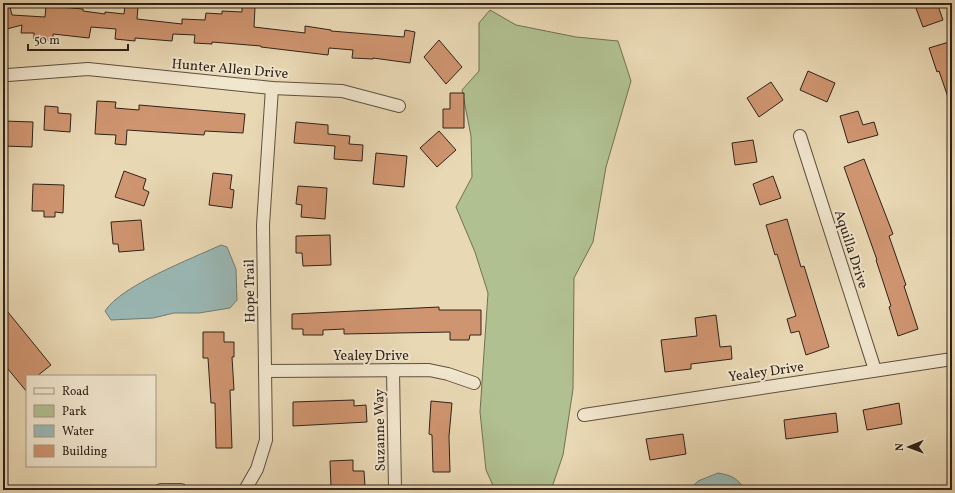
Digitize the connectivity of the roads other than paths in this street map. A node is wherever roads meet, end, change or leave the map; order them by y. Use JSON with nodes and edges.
{"nodes":[{"id":1,"x":8,"y":75,"type":"dead end"},
{"id":2,"x":272,"y":88,"type":"junction"},
{"id":3,"x":399,"y":106,"type":"dead end"},
{"id":4,"x":800,"y":136,"type":"dead end"},
{"id":5,"x":952,"y":359,"type":"edge"},
{"id":6,"x":393,"y":370,"type":"junction"},
{"id":7,"x":876,"y":370,"type":"junction"},
{"id":8,"x":265,"y":371,"type":"junction"},
{"id":9,"x":474,"y":383,"type":"dead end"},
{"id":10,"x":584,"y":415,"type":"dead end"},
{"id":11,"x":161,"y":490,"type":"edge"},
{"id":12,"x":181,"y":490,"type":"edge"},
{"id":13,"x":245,"y":490,"type":"edge"},
{"id":14,"x":395,"y":490,"type":"edge"}],
"edges":[{"from":1,"to":2,"type":"street","name":"Hunter Allen Drive"},
{"from":2,"to":3,"type":"street","name":"Hunter Allen Drive"},
{"from":2,"to":8,"type":"street","name":"Hope Trail"},
{"from":4,"to":7,"type":"street","name":"Aquilla Drive"},
{"from":5,"to":7,"type":"street","name":"Yealey Drive"},
{"from":6,"to":8,"type":"street","name":"Yealey Drive"},
{"from":6,"to":9,"type":"street","name":"Yealey Drive"},
{"from":6,"to":14,"type":"street","name":"Suzanne Way"},
{"from":7,"to":10,"type":"street","name":"Yealey Drive"},
{"from":8,"to":13,"type":"street","name":"Hope Trail"},
{"from":11,"to":12,"type":"street"}]}
